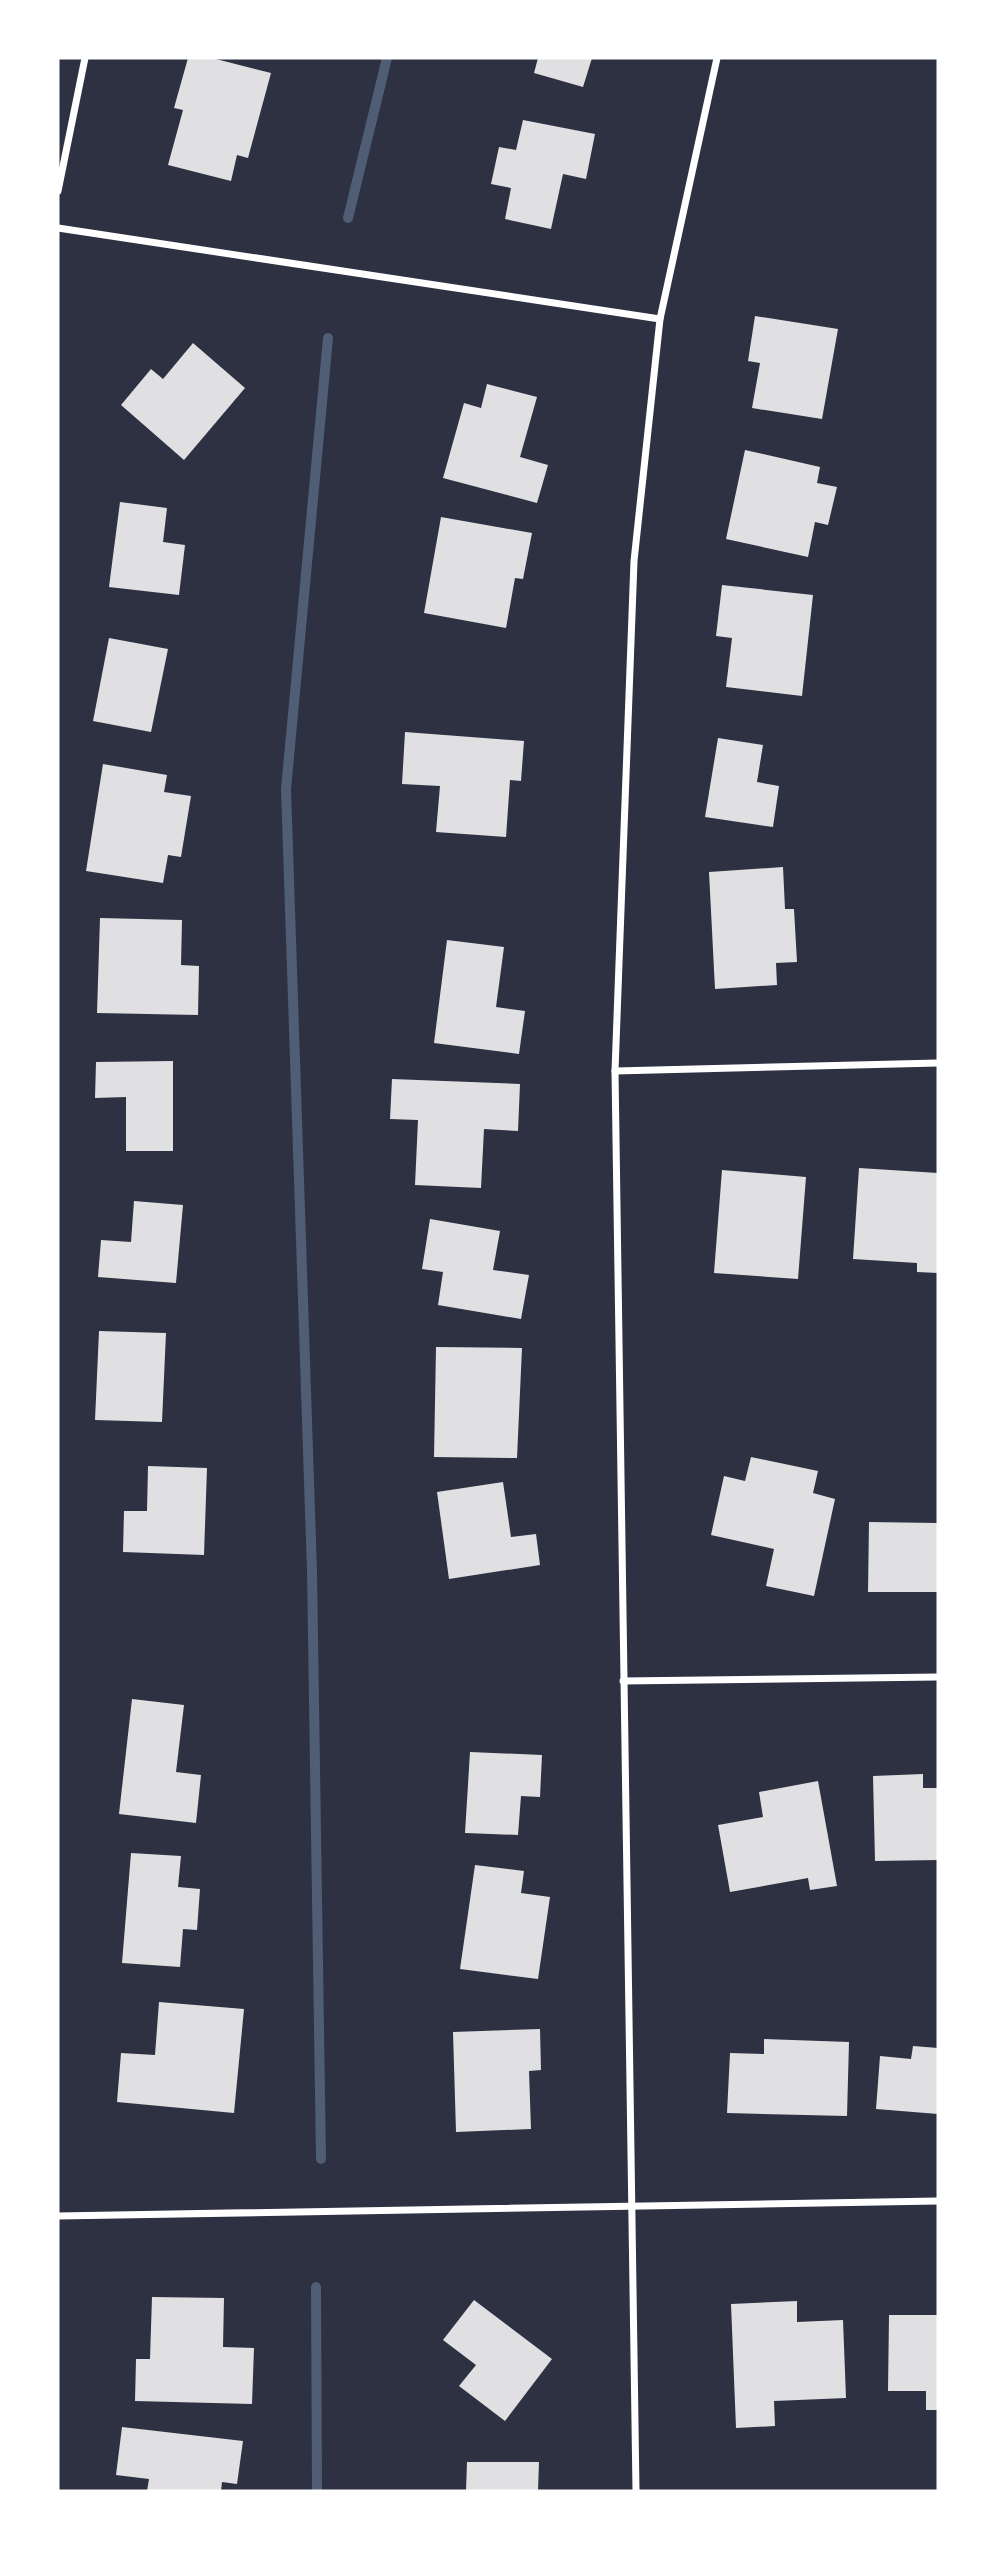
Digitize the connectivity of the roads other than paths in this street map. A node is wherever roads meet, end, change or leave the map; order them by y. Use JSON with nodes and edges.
{"nodes":[{"id":1,"x":85,"y":58,"type":"edge"},
{"id":2,"x":717,"y":58,"type":"edge"},
{"id":3,"x":58,"y":191,"type":"edge"},
{"id":4,"x":58,"y":228,"type":"edge"},
{"id":5,"x":660,"y":319,"type":"junction"},
{"id":6,"x":938,"y":1063,"type":"edge"},
{"id":7,"x":615,"y":1071,"type":"junction"},
{"id":8,"x":938,"y":1677,"type":"edge"},
{"id":9,"x":623,"y":1681,"type":"junction"},
{"id":10,"x":938,"y":2201,"type":"edge"},
{"id":11,"x":633,"y":2205,"type":"junction"},
{"id":12,"x":58,"y":2216,"type":"edge"},
{"id":13,"x":636,"y":2491,"type":"edge"}],
"edges":[{"from":1,"to":3,"type":"street"},
{"from":2,"to":5,"type":"street"},
{"from":4,"to":5,"type":"street"},
{"from":5,"to":7,"type":"street"},
{"from":6,"to":7,"type":"street"},
{"from":7,"to":9,"type":"street"},
{"from":8,"to":9,"type":"street"},
{"from":9,"to":11,"type":"street"},
{"from":10,"to":11,"type":"street"},
{"from":11,"to":12,"type":"street"},
{"from":11,"to":13,"type":"street"}]}
